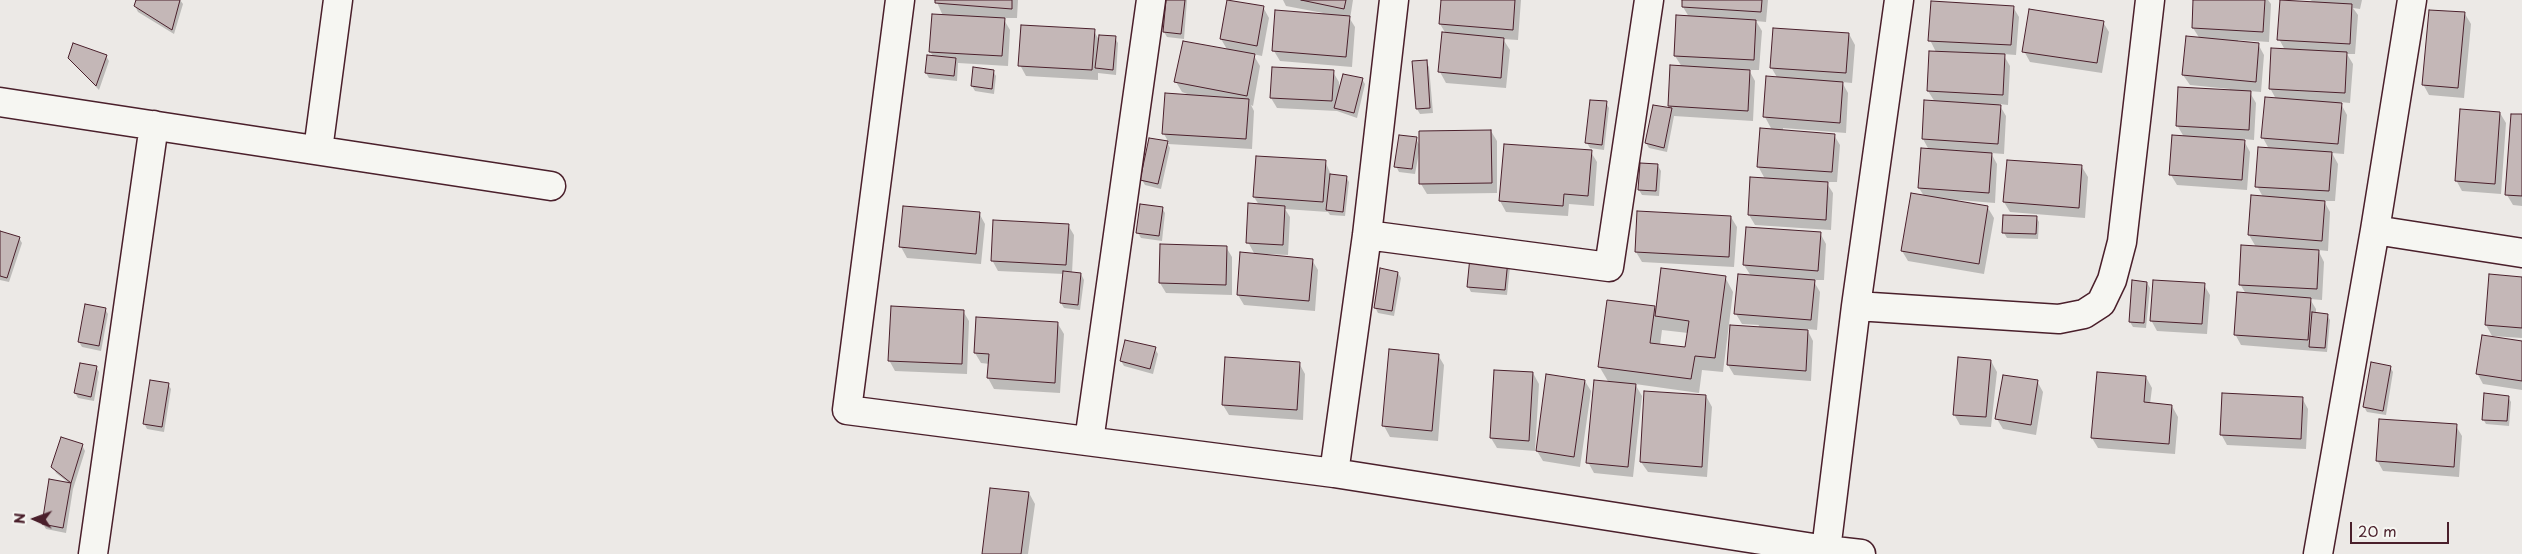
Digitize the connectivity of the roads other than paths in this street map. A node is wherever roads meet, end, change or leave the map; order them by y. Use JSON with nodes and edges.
{"nodes":[{"id":1,"x":338,"y":0,"type":"edge"},
{"id":2,"x":900,"y":0,"type":"edge"},
{"id":3,"x":1151,"y":0,"type":"edge"},
{"id":4,"x":1394,"y":0,"type":"edge"},
{"id":5,"x":1648,"y":0,"type":"edge"},
{"id":6,"x":1899,"y":0,"type":"edge"},
{"id":7,"x":2150,"y":0,"type":"edge"},
{"id":8,"x":2412,"y":0,"type":"edge"},
{"id":9,"x":0,"y":102,"type":"edge"},
{"id":10,"x":154,"y":126,"type":"junction"},
{"id":11,"x":318,"y":150,"type":"junction"},
{"id":12,"x":551,"y":186,"type":"dead end"},
{"id":13,"x":2375,"y":230,"type":"junction"},
{"id":14,"x":1367,"y":235,"type":"junction"},
{"id":15,"x":2522,"y":253,"type":"edge"},
{"id":16,"x":1856,"y":306,"type":"junction"},
{"id":17,"x":1089,"y":441,"type":"junction"},
{"id":18,"x":1334,"y":473,"type":"junction"},
{"id":19,"x":1826,"y":550,"type":"junction"},
{"id":20,"x":93,"y":554,"type":"edge"},
{"id":21,"x":1861,"y":554,"type":"edge"},
{"id":22,"x":2318,"y":554,"type":"edge"}],
"edges":[{"from":1,"to":11,"type":"street"},
{"from":2,"to":17,"type":"street"},
{"from":3,"to":17,"type":"street"},
{"from":4,"to":14,"type":"street"},
{"from":5,"to":14,"type":"street"},
{"from":6,"to":16,"type":"street"},
{"from":7,"to":16,"type":"street"},
{"from":8,"to":13,"type":"street"},
{"from":9,"to":10,"type":"street"},
{"from":10,"to":11,"type":"street"},
{"from":10,"to":20,"type":"street"},
{"from":11,"to":12,"type":"street"},
{"from":13,"to":15,"type":"street"},
{"from":13,"to":22,"type":"street"},
{"from":14,"to":18,"type":"street"},
{"from":16,"to":19,"type":"street"},
{"from":17,"to":18,"type":"street"},
{"from":18,"to":19,"type":"street"},
{"from":19,"to":21,"type":"street"}]}
